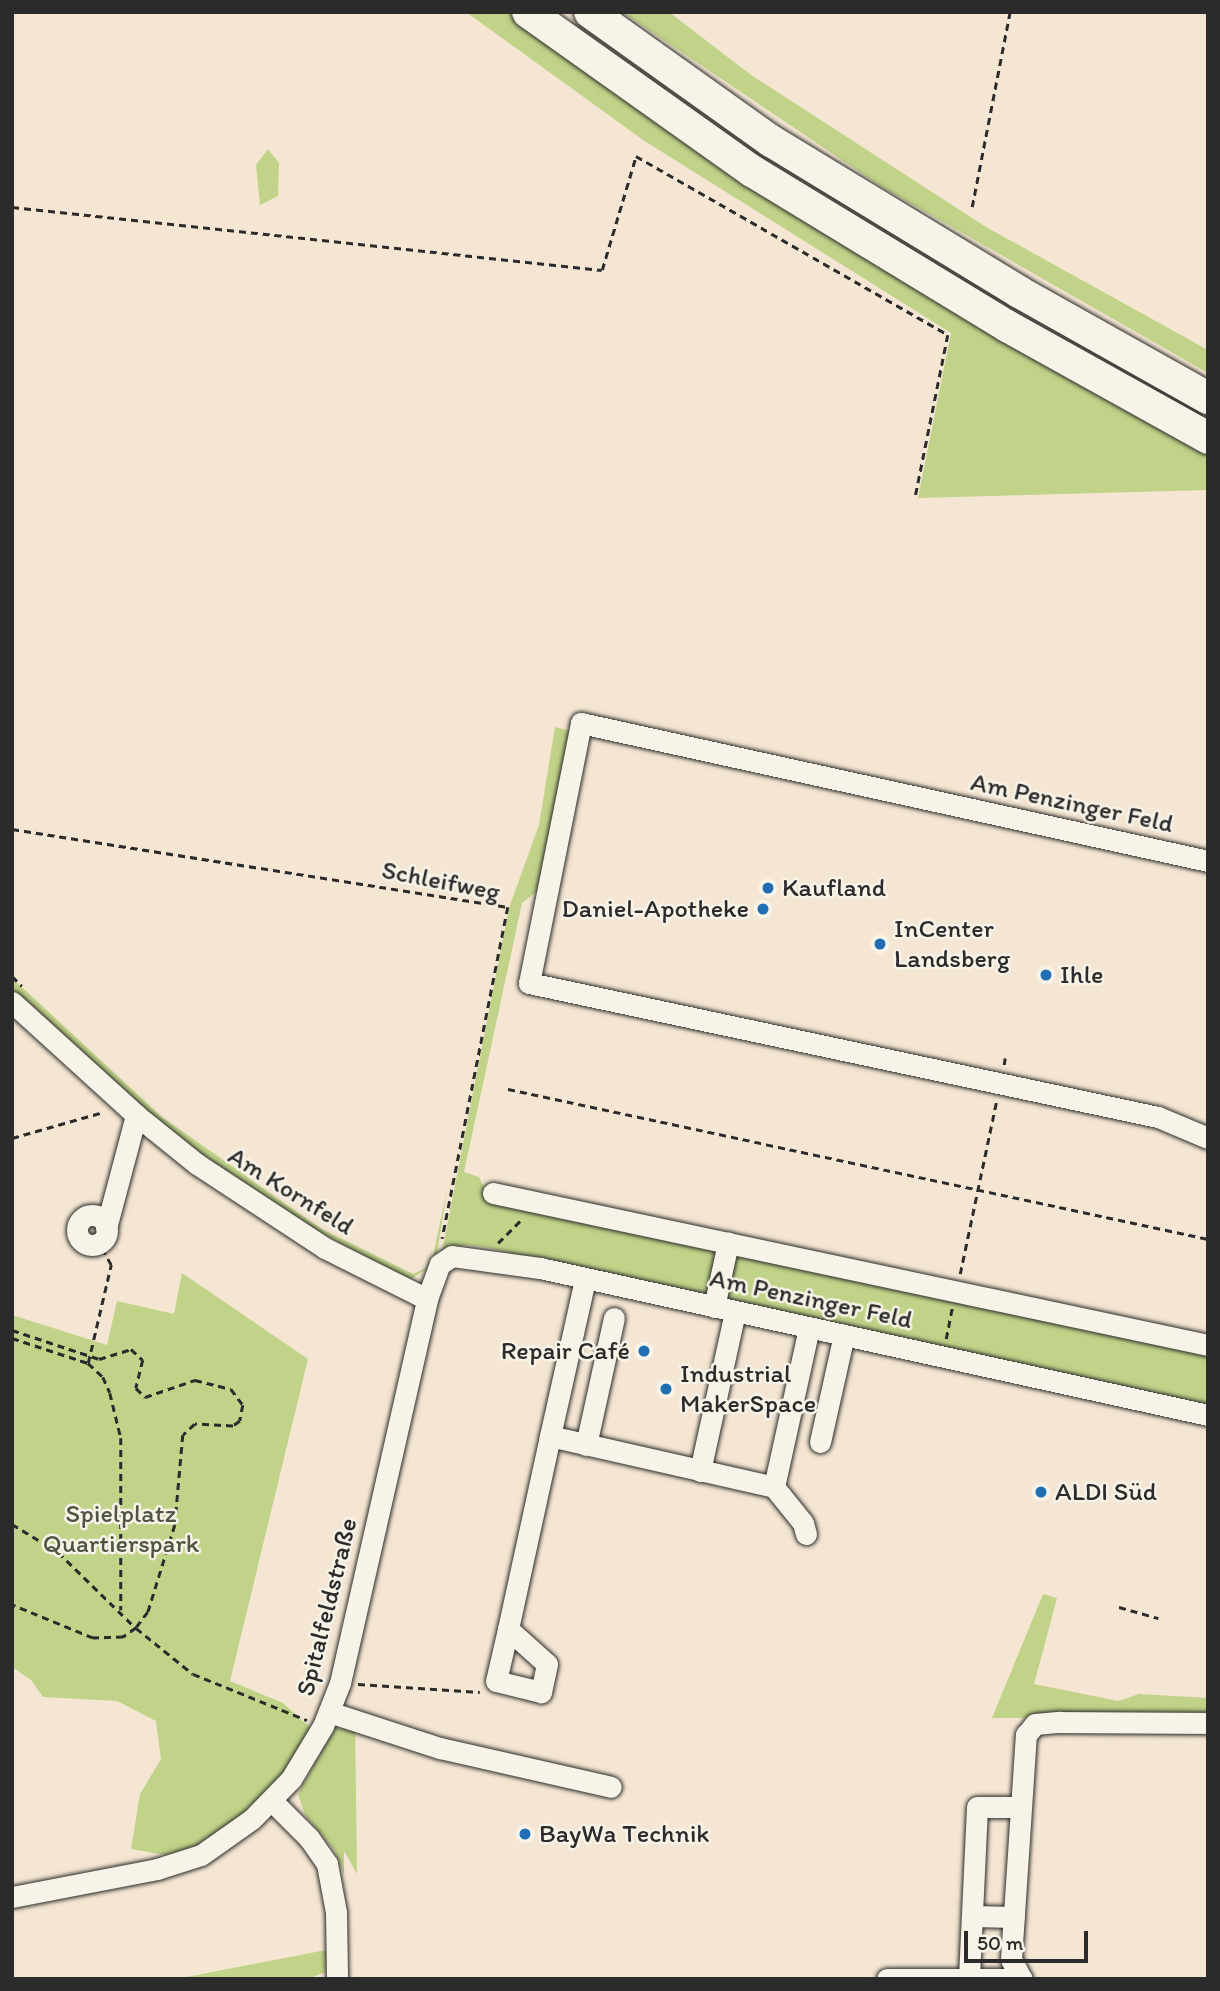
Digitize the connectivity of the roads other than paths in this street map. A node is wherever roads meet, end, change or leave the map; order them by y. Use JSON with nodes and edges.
{"nodes":[{"id":1,"x":528,"y":12,"type":"edge"},
{"id":2,"x":590,"y":12,"type":"edge"},
{"id":3,"x":1208,"y":398,"type":"edge"},
{"id":4,"x":1208,"y":438,"type":"edge"},
{"id":5,"x":1208,"y":861,"type":"edge"},
{"id":6,"x":20,"y":996,"type":"edge"},
{"id":7,"x":131,"y":1111,"type":"junction"},
{"id":8,"x":1208,"y":1138,"type":"edge"},
{"id":9,"x":493,"y":1193,"type":"dead end"},
{"id":10,"x":103,"y":1236,"type":"road end"},
{"id":11,"x":728,"y":1243,"type":"junction"},
{"id":12,"x":585,"y":1279,"type":"junction"},
{"id":13,"x":427,"y":1299,"type":"junction"},
{"id":14,"x":714,"y":1307,"type":"junction"},
{"id":15,"x":736,"y":1312,"type":"junction"},
{"id":16,"x":614,"y":1318,"type":"dead end"},
{"id":17,"x":809,"y":1328,"type":"junction"},
{"id":18,"x":844,"y":1335,"type":"junction"},
{"id":19,"x":1208,"y":1345,"type":"edge"},
{"id":20,"x":567,"y":1360,"type":"junction"},
{"id":21,"x":603,"y":1368,"type":"junction"},
{"id":22,"x":1208,"y":1415,"type":"edge"},
{"id":23,"x":550,"y":1436,"type":"junction"},
{"id":24,"x":820,"y":1442,"type":"dead end"},
{"id":25,"x":586,"y":1445,"type":"junction"},
{"id":26,"x":700,"y":1471,"type":"junction"},
{"id":27,"x":774,"y":1487,"type":"junction"},
{"id":28,"x":806,"y":1534,"type":"dead end"},
{"id":29,"x":508,"y":1629,"type":"junction"},
{"id":30,"x":326,"y":1719,"type":"junction"},
{"id":31,"x":1208,"y":1723,"type":"edge"},
{"id":32,"x":611,"y":1787,"type":"dead end"},
{"id":33,"x":272,"y":1801,"type":"junction"},
{"id":34,"x":1020,"y":1807,"type":"junction"},
{"id":35,"x":12,"y":1896,"type":"edge"},
{"id":36,"x":972,"y":1916,"type":"junction"},
{"id":37,"x":1014,"y":1917,"type":"junction"},
{"id":38,"x":969,"y":1977,"type":"junction"},
{"id":39,"x":1022,"y":1978,"type":"edge"},
{"id":40,"x":337,"y":1979,"type":"edge"},
{"id":41,"x":887,"y":1979,"type":"edge"}],
"edges":[{"from":1,"to":4,"type":"highway"},
{"from":2,"to":3,"type":"highway"},
{"from":5,"to":8,"type":"street","name":"Am Penzinger Feld"},
{"from":6,"to":7,"type":"street","name":"Am Kornfeld"},
{"from":7,"to":10,"type":"street"},
{"from":7,"to":13,"type":"street","name":"Am Kornfeld"},
{"from":9,"to":11,"type":"street"},
{"from":11,"to":14,"type":"street"},
{"from":11,"to":19,"type":"street"},
{"from":12,"to":13,"type":"street","name":"Am Penzinger Feld"},
{"from":12,"to":14,"type":"street","name":"Am Penzinger Feld"},
{"from":12,"to":20,"type":"street"},
{"from":13,"to":30,"type":"street","name":"Spitalfeldstraße"},
{"from":14,"to":15,"type":"street","name":"Am Penzinger Feld"},
{"from":15,"to":17,"type":"street","name":"Am Penzinger Feld"},
{"from":15,"to":26,"type":"street"},
{"from":16,"to":21,"type":"street"},
{"from":17,"to":18,"type":"street","name":"Am Penzinger Feld"},
{"from":17,"to":27,"type":"street"},
{"from":18,"to":22,"type":"street","name":"Am Penzinger Feld"},
{"from":18,"to":24,"type":"street"},
{"from":20,"to":21,"type":"street"},
{"from":20,"to":23,"type":"street"},
{"from":21,"to":25,"type":"street"},
{"from":23,"to":25,"type":"street"},
{"from":23,"to":29,"type":"street"},
{"from":25,"to":26,"type":"street"},
{"from":26,"to":27,"type":"street"},
{"from":27,"to":28,"type":"street"},
{"from":29,"to":29,"type":"street"},
{"from":30,"to":32,"type":"street"},
{"from":30,"to":33,"type":"street","name":"Spitalfeldstraße"},
{"from":31,"to":34,"type":"street"},
{"from":33,"to":35,"type":"street","name":"Spitalfeldstraße"},
{"from":33,"to":40,"type":"street"},
{"from":34,"to":36,"type":"street"},
{"from":34,"to":37,"type":"street"},
{"from":36,"to":37,"type":"street"},
{"from":36,"to":38,"type":"street"},
{"from":37,"to":39,"type":"street"},
{"from":38,"to":39,"type":"street"},
{"from":38,"to":41,"type":"street"}]}
